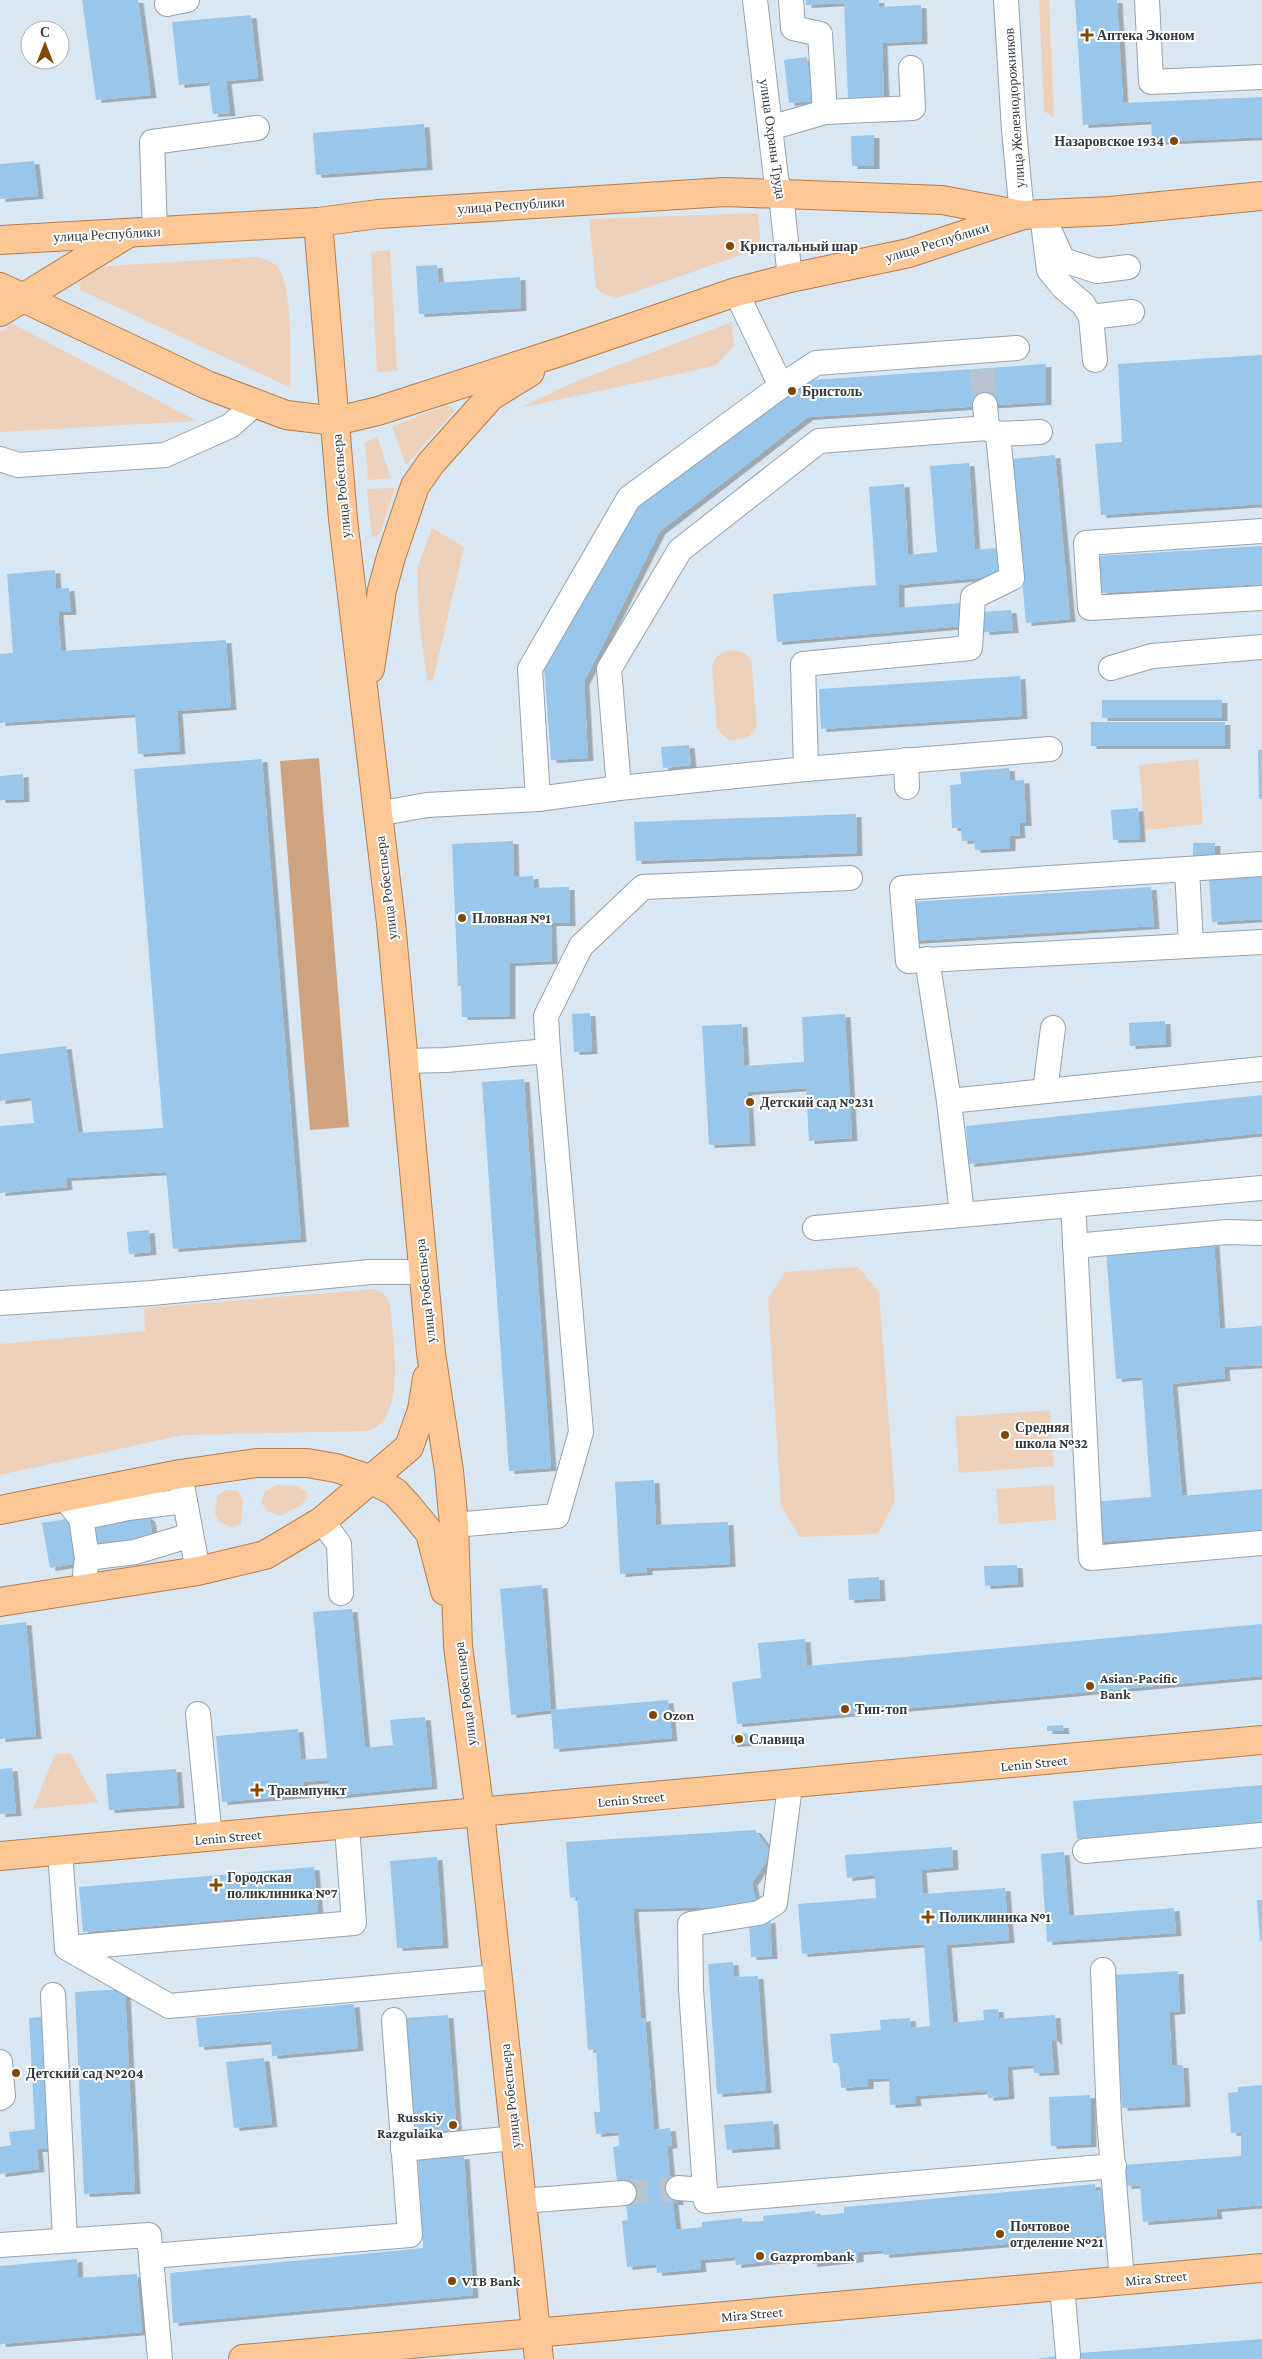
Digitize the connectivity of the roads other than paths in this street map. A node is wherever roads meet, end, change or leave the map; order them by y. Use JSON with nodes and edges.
{"nodes":[{"id":1,"x":755,"y":0,"type":"edge"},
{"id":2,"x":791,"y":0,"type":"edge"},
{"id":3,"x":1006,"y":0,"type":"edge"},
{"id":4,"x":1147,"y":0,"type":"edge"},
{"id":5,"x":911,"y":68,"type":"dead end"},
{"id":6,"x":1262,"y":76,"type":"edge"},
{"id":7,"x":825,"y":112,"type":"junction"},
{"id":8,"x":257,"y":128,"type":"dead end"},
{"id":9,"x":770,"y":128,"type":"junction"},
{"id":10,"x":781,"y":195,"type":"junction"},
{"id":11,"x":1262,"y":196,"type":"edge"},
{"id":12,"x":1032,"y":215,"type":"junction"},
{"id":13,"x":318,"y":222,"type":"junction"},
{"id":14,"x":155,"y":232,"type":"junction"},
{"id":15,"x":128,"y":234,"type":"junction"},
{"id":16,"x":0,"y":240,"type":"edge"},
{"id":17,"x":1128,"y":266,"type":"dead end"},
{"id":18,"x":1098,"y":271,"type":"junction"},
{"id":19,"x":790,"y":278,"type":"junction"},
{"id":20,"x":0,"y":286,"type":"edge"},
{"id":21,"x":736,"y":292,"type":"junction"},
{"id":22,"x":24,"y":299,"type":"junction"},
{"id":23,"x":1087,"y":311,"type":"junction"},
{"id":24,"x":0,"y":312,"type":"edge"},
{"id":25,"x":1132,"y":312,"type":"dead end"},
{"id":26,"x":1017,"y":348,"type":"dead end"},
{"id":27,"x":563,"y":351,"type":"junction"},
{"id":28,"x":1095,"y":360,"type":"dead end"},
{"id":29,"x":782,"y":386,"type":"junction"},
{"id":30,"x":255,"y":404,"type":"junction"},
{"id":31,"x":985,"y":405,"type":"tunnel mouth"},
{"id":32,"x":336,"y":421,"type":"junction"},
{"id":33,"x":993,"y":431,"type":"junction"},
{"id":34,"x":1040,"y":432,"type":"dead end"},
{"id":35,"x":0,"y":459,"type":"edge"},
{"id":36,"x":1262,"y":531,"type":"edge"},
{"id":37,"x":1262,"y":598,"type":"edge"},
{"id":38,"x":1262,"y":647,"type":"edge"},
{"id":39,"x":1111,"y":668,"type":"dead end"},
{"id":40,"x":365,"y":704,"type":"junction"},
{"id":41,"x":1050,"y":749,"type":"dead end"},
{"id":42,"x":906,"y":760,"type":"junction"},
{"id":43,"x":806,"y":770,"type":"junction"},
{"id":44,"x":907,"y":787,"type":"dead end"},
{"id":45,"x":619,"y":788,"type":"junction"},
{"id":46,"x":538,"y":799,"type":"junction"},
{"id":47,"x":377,"y":814,"type":"junction"},
{"id":48,"x":1262,"y":864,"type":"edge"},
{"id":49,"x":1187,"y":869,"type":"junction"},
{"id":50,"x":850,"y":878,"type":"dead end"},
{"id":51,"x":1262,"y":942,"type":"edge"},
{"id":52,"x":1191,"y":945,"type":"junction"},
{"id":53,"x":927,"y":960,"type":"junction"},
{"id":54,"x":1053,"y":1028,"type":"dead end"},
{"id":55,"x":548,"y":1051,"type":"junction"},
{"id":56,"x":402,"y":1061,"type":"junction"},
{"id":57,"x":1262,"y":1069,"type":"edge"},
{"id":58,"x":1045,"y":1090,"type":"junction"},
{"id":59,"x":949,"y":1101,"type":"junction"},
{"id":60,"x":1262,"y":1188,"type":"edge"},
{"id":61,"x":1071,"y":1206,"type":"junction"},
{"id":62,"x":962,"y":1214,"type":"junction"},
{"id":63,"x":815,"y":1228,"type":"dead end"},
{"id":64,"x":1262,"y":1233,"type":"edge"},
{"id":65,"x":1075,"y":1246,"type":"junction"},
{"id":66,"x":423,"y":1272,"type":"junction"},
{"id":67,"x":0,"y":1303,"type":"edge"},
{"id":68,"x":431,"y":1353,"type":"junction"},
{"id":69,"x":180,"y":1474,"type":"junction"},
{"id":70,"x":370,"y":1479,"type":"junction"},
{"id":71,"x":64,"y":1497,"type":"junction"},
{"id":72,"x":185,"y":1501,"type":"junction"},
{"id":73,"x":0,"y":1510,"type":"edge"},
{"id":74,"x":81,"y":1518,"type":"junction"},
{"id":75,"x":322,"y":1521,"type":"junction"},
{"id":76,"x":454,"y":1526,"type":"junction"},
{"id":77,"x":191,"y":1535,"type":"junction"},
{"id":78,"x":1262,"y":1543,"type":"edge"},
{"id":79,"x":87,"y":1558,"type":"junction"},
{"id":80,"x":198,"y":1571,"type":"junction"},
{"id":81,"x":83,"y":1590,"type":"junction"},
{"id":82,"x":341,"y":1593,"type":"dead end"},
{"id":83,"x":0,"y":1602,"type":"edge"},
{"id":84,"x":458,"y":1646,"type":"junction"},
{"id":85,"x":198,"y":1714,"type":"dead end"},
{"id":86,"x":1262,"y":1740,"type":"edge"},
{"id":87,"x":790,"y":1786,"type":"junction"},
{"id":88,"x":480,"y":1813,"type":"junction"},
{"id":89,"x":347,"y":1827,"type":"junction"},
{"id":90,"x":1262,"y":1835,"type":"edge"},
{"id":91,"x":210,"y":1838,"type":"junction"},
{"id":92,"x":60,"y":1851,"type":"junction"},
{"id":93,"x":1085,"y":1851,"type":"dead end"},
{"id":94,"x":0,"y":1856,"type":"edge"},
{"id":95,"x":67,"y":1948,"type":"junction"},
{"id":96,"x":1103,"y":1970,"type":"dead end"},
{"id":97,"x":498,"y":1977,"type":"junction"},
{"id":98,"x":53,"y":1995,"type":"dead end"},
{"id":99,"x":394,"y":2020,"type":"dead end"},
{"id":100,"x":0,"y":2062,"type":"edge"},
{"id":101,"x":0,"y":2098,"type":"edge"},
{"id":102,"x":515,"y":2138,"type":"junction"},
{"id":103,"x":403,"y":2149,"type":"junction"},
{"id":104,"x":1114,"y":2166,"type":"junction"},
{"id":105,"x":678,"y":2188,"type":"tunnel mouth"},
{"id":106,"x":705,"y":2190,"type":"junction"},
{"id":107,"x":624,"y":2193,"type":"tunnel mouth"},
{"id":108,"x":522,"y":2201,"type":"junction"},
{"id":109,"x":65,"y":2240,"type":"junction"},
{"id":110,"x":0,"y":2246,"type":"edge"},
{"id":111,"x":151,"y":2256,"type":"junction"},
{"id":112,"x":1262,"y":2268,"type":"edge"},
{"id":113,"x":1122,"y":2281,"type":"junction"},
{"id":114,"x":1062,"y":2286,"type":"junction"},
{"id":115,"x":538,"y":2346,"type":"edge"},
{"id":116,"x":1068,"y":2355,"type":"dead end"},
{"id":117,"x":160,"y":2359,"type":"edge"},
{"id":118,"x":243,"y":2359,"type":"edge"}],
"edges":[{"from":1,"to":9,"type":"street","name":"улица Охраны Труда"},
{"from":2,"to":7,"type":"street"},
{"from":3,"to":12,"type":"street","name":"улица Железнодорожников"},
{"from":4,"to":6,"type":"street"},
{"from":5,"to":7,"type":"street"},
{"from":7,"to":9,"type":"street"},
{"from":8,"to":14,"type":"street"},
{"from":9,"to":10,"type":"street","name":"улица Охраны Труда"},
{"from":10,"to":12,"type":"main road","name":"улица Республики"},
{"from":10,"to":13,"type":"main road","name":"улица Республики"},
{"from":10,"to":19,"type":"street","name":"улица Охраны Труда"},
{"from":11,"to":12,"type":"main road","name":"улица Республики"},
{"from":12,"to":18,"type":"street"},
{"from":12,"to":19,"type":"main road","name":"улица Республики"},
{"from":12,"to":23,"type":"street","name":"улица Железнодорожников"},
{"from":13,"to":14,"type":"main road","name":"улица Республики"},
{"from":13,"to":32,"type":"main road","name":"улица Робеспьера"},
{"from":14,"to":15,"type":"main road","name":"улица Республики"},
{"from":15,"to":16,"type":"main road","name":"улица Республики"},
{"from":15,"to":22,"type":"main road"},
{"from":17,"to":18,"type":"street"},
{"from":18,"to":23,"type":"street"},
{"from":19,"to":21,"type":"main road","name":"улица Республики"},
{"from":20,"to":22,"type":"main road"},
{"from":21,"to":27,"type":"main road","name":"улица Республики"},
{"from":21,"to":29,"type":"street"},
{"from":22,"to":24,"type":"main road"},
{"from":22,"to":30,"type":"main road"},
{"from":23,"to":25,"type":"street"},
{"from":23,"to":28,"type":"street"},
{"from":26,"to":29,"type":"street"},
{"from":27,"to":32,"type":"main road","name":"улица Республики"},
{"from":27,"to":40,"type":"main road"},
{"from":29,"to":46,"type":"street"},
{"from":30,"to":32,"type":"main road"},
{"from":30,"to":35,"type":"street"},
{"from":31,"to":33,"type":"street"},
{"from":32,"to":40,"type":"main road","name":"улица Робеспьера"},
{"from":33,"to":34,"type":"street"},
{"from":33,"to":43,"type":"street"},
{"from":33,"to":45,"type":"street"},
{"from":36,"to":37,"type":"street"},
{"from":38,"to":39,"type":"street"},
{"from":40,"to":47,"type":"main road","name":"улица Робеспьера"},
{"from":41,"to":42,"type":"street"},
{"from":42,"to":43,"type":"street"},
{"from":42,"to":44,"type":"street"},
{"from":43,"to":45,"type":"street"},
{"from":45,"to":46,"type":"street"},
{"from":46,"to":47,"type":"street"},
{"from":47,"to":56,"type":"main road","name":"улица Робеспьера"},
{"from":48,"to":49,"type":"street"},
{"from":49,"to":52,"type":"street"},
{"from":49,"to":53,"type":"street"},
{"from":50,"to":55,"type":"street"},
{"from":51,"to":52,"type":"street"},
{"from":52,"to":53,"type":"street"},
{"from":53,"to":59,"type":"street"},
{"from":54,"to":58,"type":"street"},
{"from":55,"to":56,"type":"street"},
{"from":55,"to":76,"type":"street"},
{"from":56,"to":66,"type":"main road","name":"улица Робеспьера"},
{"from":57,"to":58,"type":"street"},
{"from":58,"to":59,"type":"street"},
{"from":59,"to":62,"type":"street"},
{"from":60,"to":61,"type":"street"},
{"from":61,"to":62,"type":"street"},
{"from":61,"to":65,"type":"street"},
{"from":62,"to":63,"type":"street"},
{"from":64,"to":65,"type":"street"},
{"from":65,"to":78,"type":"street"},
{"from":66,"to":67,"type":"street"},
{"from":66,"to":68,"type":"main road","name":"улица Робеспьера"},
{"from":68,"to":70,"type":"main road"},
{"from":68,"to":76,"type":"main road","name":"улица Робеспьера"},
{"from":69,"to":70,"type":"main road"},
{"from":69,"to":71,"type":"main road"},
{"from":69,"to":72,"type":"street"},
{"from":70,"to":75,"type":"main road"},
{"from":70,"to":84,"type":"main road"},
{"from":71,"to":73,"type":"main road"},
{"from":71,"to":74,"type":"street"},
{"from":72,"to":74,"type":"street"},
{"from":72,"to":77,"type":"street"},
{"from":74,"to":79,"type":"street"},
{"from":75,"to":80,"type":"main road"},
{"from":75,"to":82,"type":"street"},
{"from":76,"to":84,"type":"main road","name":"улица Робеспьера"},
{"from":77,"to":79,"type":"street"},
{"from":77,"to":80,"type":"street"},
{"from":79,"to":81,"type":"street"},
{"from":80,"to":81,"type":"main road"},
{"from":81,"to":83,"type":"main road"},
{"from":84,"to":88,"type":"main road","name":"улица Робеспьера"},
{"from":85,"to":91,"type":"street"},
{"from":86,"to":87,"type":"main road","name":"Lenin Street"},
{"from":87,"to":88,"type":"main road","name":"Lenin Street"},
{"from":87,"to":106,"type":"street"},
{"from":88,"to":89,"type":"main road","name":"Lenin Street"},
{"from":88,"to":97,"type":"main road","name":"улица Робеспьера"},
{"from":89,"to":91,"type":"main road","name":"Lenin Street"},
{"from":89,"to":95,"type":"street"},
{"from":90,"to":93,"type":"street"},
{"from":91,"to":92,"type":"main road","name":"Lenin Street"},
{"from":92,"to":94,"type":"main road","name":"Lenin Street"},
{"from":92,"to":95,"type":"street"},
{"from":95,"to":97,"type":"street"},
{"from":96,"to":104,"type":"street"},
{"from":97,"to":102,"type":"main road","name":"улица Робеспьера"},
{"from":98,"to":109,"type":"street"},
{"from":99,"to":103,"type":"street"},
{"from":100,"to":101,"type":"street"},
{"from":102,"to":103,"type":"street"},
{"from":102,"to":108,"type":"main road","name":"улица Робеспьера"},
{"from":103,"to":111,"type":"street"},
{"from":104,"to":106,"type":"street"},
{"from":104,"to":113,"type":"street"},
{"from":105,"to":106,"type":"street"},
{"from":107,"to":108,"type":"street"},
{"from":108,"to":115,"type":"main road","name":"улица Робеспьера"},
{"from":109,"to":110,"type":"street"},
{"from":109,"to":111,"type":"street"},
{"from":111,"to":117,"type":"street"},
{"from":112,"to":113,"type":"main road","name":"Mira Street"},
{"from":113,"to":114,"type":"main road","name":"Mira Street"},
{"from":114,"to":115,"type":"main road","name":"Mira Street"},
{"from":114,"to":116,"type":"street"},
{"from":115,"to":118,"type":"main road","name":"Mira Street"}]}
